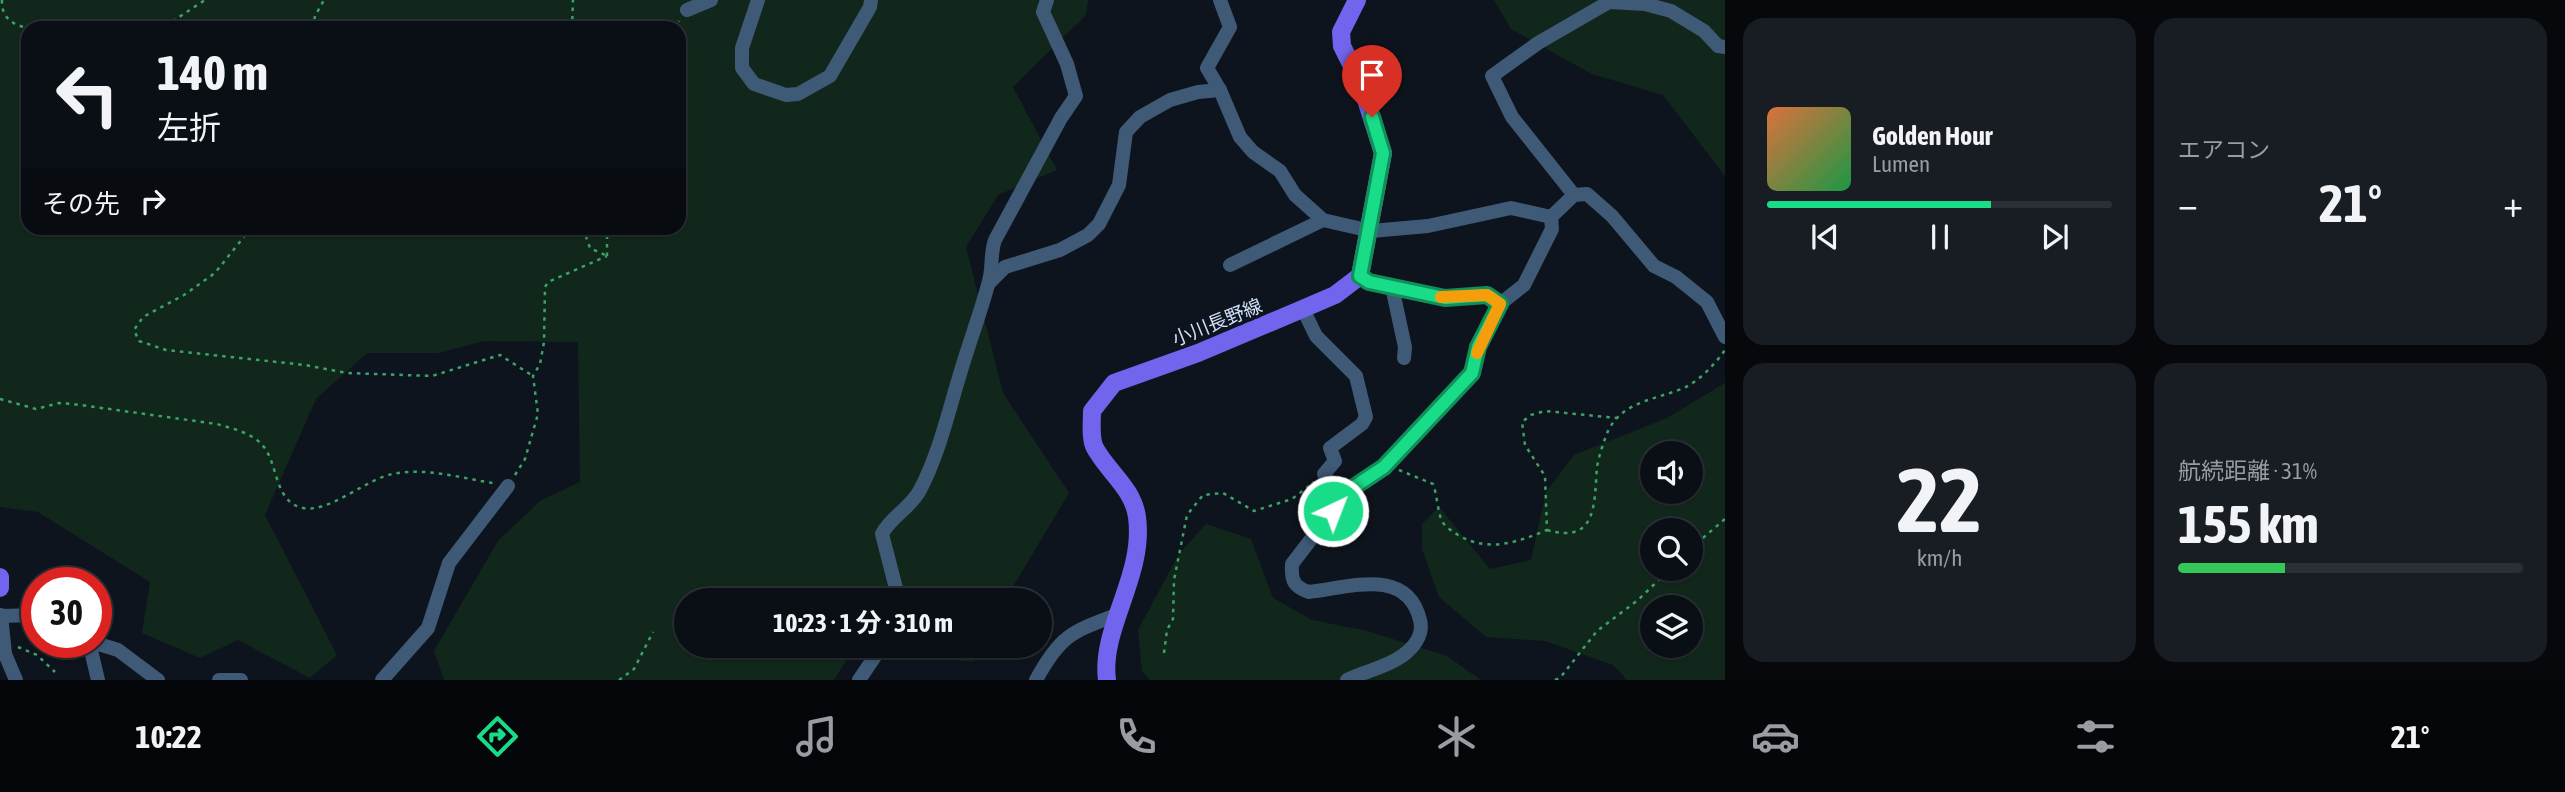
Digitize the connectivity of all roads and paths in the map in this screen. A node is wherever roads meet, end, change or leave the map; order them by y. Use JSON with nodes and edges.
{"nodes":[{"id":1,"x":2,"y":0,"type":"edge"},
{"id":2,"x":205,"y":0,"type":"edge"},
{"id":3,"x":324,"y":0,"type":"edge"},
{"id":4,"x":573,"y":0,"type":"edge"},
{"id":5,"x":711,"y":0,"type":"edge"},
{"id":6,"x":758,"y":0,"type":"edge"},
{"id":7,"x":871,"y":0,"type":"edge"},
{"id":8,"x":1047,"y":0,"type":"edge"},
{"id":9,"x":1220,"y":0,"type":"edge"},
{"id":10,"x":1357,"y":0,"type":"edge"},
{"id":11,"x":687,"y":10,"type":"dead end"},
{"id":12,"x":173,"y":21,"type":"edge"},
{"id":13,"x":314,"y":21,"type":"edge"},
{"id":14,"x":572,"y":21,"type":"edge"},
{"id":15,"x":21,"y":26,"type":"edge"},
{"id":16,"x":1725,"y":47,"type":"edge"},
{"id":17,"x":1220,"y":90,"type":"junction"},
{"id":18,"x":1574,"y":194,"type":"junction"},
{"id":19,"x":1550,"y":217,"type":"junction"},
{"id":20,"x":1323,"y":220,"type":"junction"},
{"id":21,"x":1371,"y":231,"type":"junction"},
{"id":22,"x":245,"y":235,"type":"edge"},
{"id":23,"x":585,"y":235,"type":"edge"},
{"id":24,"x":607,"y":235,"type":"edge"},
{"id":25,"x":607,"y":256,"type":"junction"},
{"id":26,"x":1230,"y":265,"type":"dead end"},
{"id":27,"x":1360,"y":276,"type":"junction"},
{"id":28,"x":989,"y":283,"type":"junction"},
{"id":29,"x":1392,"y":287,"type":"junction"},
{"id":30,"x":1500,"y":304,"type":"junction"},
{"id":31,"x":1303,"y":309,"type":"junction"},
{"id":32,"x":1725,"y":337,"type":"edge"},
{"id":33,"x":1725,"y":350,"type":"edge"},
{"id":34,"x":1404,"y":358,"type":"dead end"},
{"id":35,"x":533,"y":376,"type":"junction"},
{"id":36,"x":0,"y":399,"type":"edge"},
{"id":37,"x":1617,"y":418,"type":"junction"},
{"id":38,"x":1387,"y":464,"type":"junction"},
{"id":39,"x":1324,"y":474,"type":"joint"},
{"id":40,"x":508,"y":486,"type":"junction"},
{"id":41,"x":1725,"y":519,"type":"edge"},
{"id":42,"x":1547,"y":530,"type":"junction"},
{"id":43,"x":1703,"y":538,"type":"edge"},
{"id":44,"x":0,"y":577,"type":"edge"},
{"id":45,"x":1658,"y":581,"type":"edge"},
{"id":46,"x":0,"y":588,"type":"edge"},
{"id":47,"x":895,"y":588,"type":"edge"},
{"id":48,"x":1119,"y":614,"type":"junction"},
{"id":49,"x":1,"y":615,"type":"edge"},
{"id":50,"x":21,"y":615,"type":"edge"},
{"id":51,"x":653,"y":632,"type":"dead end"},
{"id":52,"x":3,"y":639,"type":"junction"},
{"id":53,"x":112,"y":648,"type":"edge"},
{"id":54,"x":1164,"y":653,"type":"dead end"},
{"id":55,"x":94,"y":658,"type":"edge"},
{"id":56,"x":874,"y":658,"type":"edge"},
{"id":57,"x":55,"y":672,"type":"dead end"},
{"id":58,"x":16,"y":680,"type":"edge"},
{"id":59,"x":98,"y":680,"type":"edge"},
{"id":60,"x":158,"y":680,"type":"edge"},
{"id":61,"x":219,"y":680,"type":"edge"},
{"id":62,"x":241,"y":680,"type":"edge"},
{"id":63,"x":382,"y":680,"type":"edge"},
{"id":64,"x":619,"y":680,"type":"edge"},
{"id":65,"x":859,"y":680,"type":"edge"},
{"id":66,"x":1036,"y":680,"type":"edge"},
{"id":67,"x":1107,"y":680,"type":"edge"},
{"id":68,"x":1348,"y":680,"type":"edge"},
{"id":69,"x":1555,"y":680,"type":"edge"}],
"edges":[{"from":1,"to":15,"type":"path"},
{"from":2,"to":12,"type":"path"},
{"from":3,"to":13,"type":"path"},
{"from":4,"to":14,"type":"path"},
{"from":5,"to":11,"type":"street"},
{"from":6,"to":7,"type":"street"},
{"from":8,"to":28,"type":"street"},
{"from":9,"to":17,"type":"street"},
{"from":10,"to":21,"type":"main road"},
{"from":16,"to":18,"type":"street"},
{"from":17,"to":20,"type":"street"},
{"from":17,"to":28,"type":"street"},
{"from":18,"to":19,"type":"street"},
{"from":18,"to":32,"type":"street"},
{"from":19,"to":21,"type":"street"},
{"from":19,"to":30,"type":"street"},
{"from":20,"to":21,"type":"street"},
{"from":20,"to":26,"type":"street"},
{"from":21,"to":27,"type":"main road"},
{"from":22,"to":35,"type":"path"},
{"from":23,"to":25,"type":"path"},
{"from":24,"to":25,"type":"path"},
{"from":25,"to":35,"type":"path"},
{"from":27,"to":29,"type":"street"},
{"from":27,"to":31,"type":"main road","name":"小川長野線"},
{"from":28,"to":47,"type":"street"},
{"from":29,"to":30,"type":"street"},
{"from":29,"to":34,"type":"street"},
{"from":30,"to":38,"type":"street"},
{"from":31,"to":39,"type":"street"},
{"from":31,"to":48,"type":"main road","name":"小川長野線"},
{"from":33,"to":37,"type":"path"},
{"from":35,"to":40,"type":"path"},
{"from":36,"to":40,"type":"path"},
{"from":37,"to":42,"type":"path"},
{"from":37,"to":42,"type":"path"},
{"from":38,"to":42,"type":"path"},
{"from":38,"to":68,"type":"street"},
{"from":39,"to":54,"type":"path"},
{"from":40,"to":63,"type":"street"},
{"from":41,"to":43,"type":"path"},
{"from":44,"to":46,"type":"main road"},
{"from":45,"to":69,"type":"path"},
{"from":48,"to":66,"type":"street"},
{"from":48,"to":67,"type":"main road","name":"小川長野線"},
{"from":49,"to":50,"type":"street"},
{"from":49,"to":52,"type":"street"},
{"from":51,"to":64,"type":"path"},
{"from":52,"to":57,"type":"path"},
{"from":52,"to":58,"type":"street"},
{"from":53,"to":60,"type":"street"},
{"from":55,"to":59,"type":"street"},
{"from":56,"to":65,"type":"street"},
{"from":61,"to":62,"type":"street"}]}
